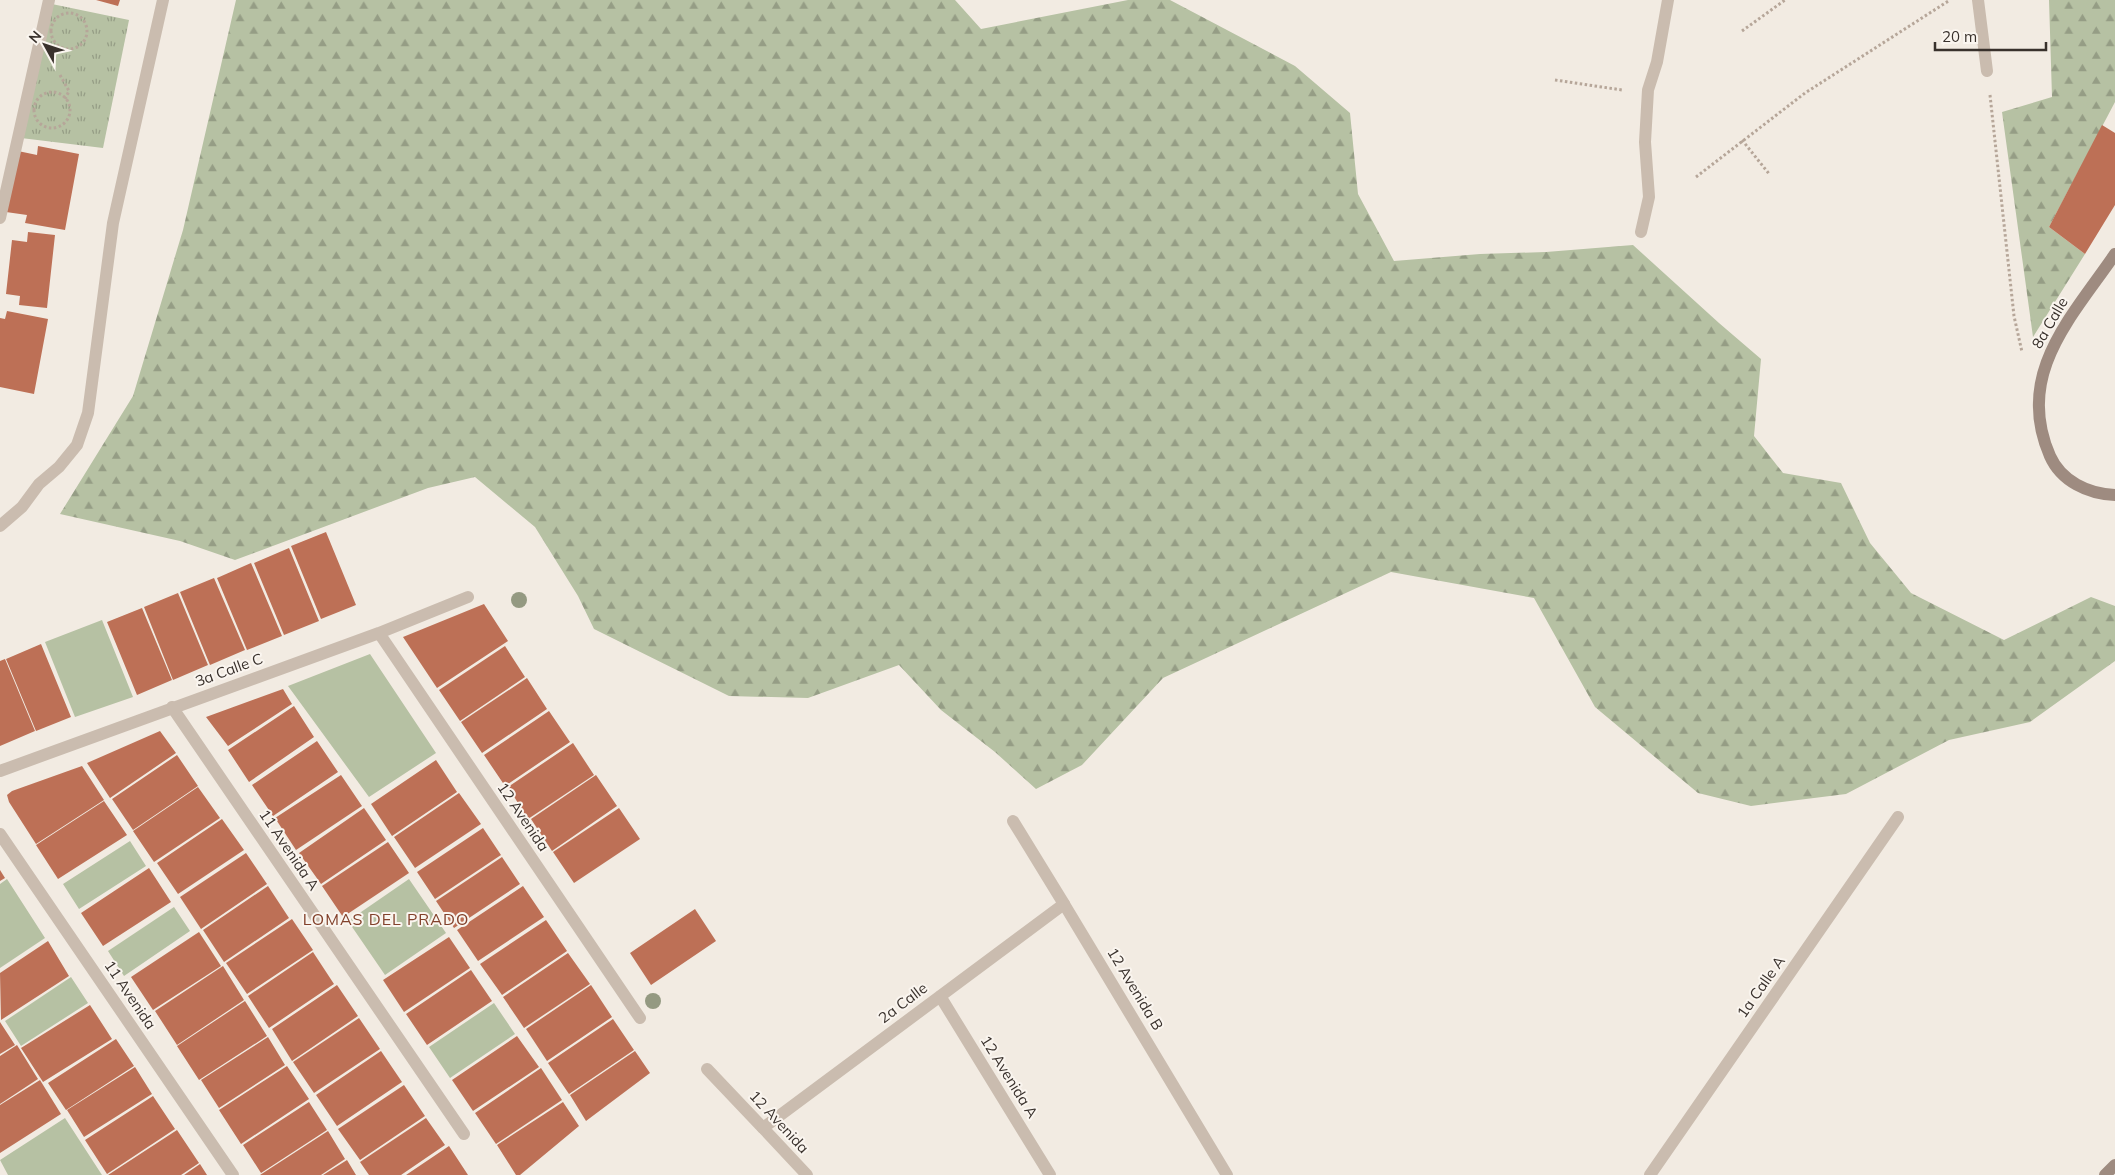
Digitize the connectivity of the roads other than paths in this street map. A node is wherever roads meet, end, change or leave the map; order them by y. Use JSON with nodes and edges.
{"nodes":[{"id":1,"x":49,"y":0,"type":"edge"},
{"id":2,"x":163,"y":0,"type":"edge"},
{"id":3,"x":1668,"y":0,"type":"edge"},
{"id":4,"x":1978,"y":0,"type":"edge"},
{"id":5,"x":1987,"y":71,"type":"road end"},
{"id":6,"x":0,"y":218,"type":"edge"},
{"id":7,"x":1641,"y":232,"type":"dead end"},
{"id":8,"x":2115,"y":254,"type":"edge"},
{"id":9,"x":2115,"y":494,"type":"edge"},
{"id":10,"x":0,"y":526,"type":"edge"},
{"id":11,"x":468,"y":597,"type":"dead end"},
{"id":12,"x":379,"y":633,"type":"junction"},
{"id":13,"x":172,"y":708,"type":"junction"},
{"id":14,"x":0,"y":771,"type":"edge"},
{"id":15,"x":1898,"y":817,"type":"dead end"},
{"id":16,"x":1013,"y":821,"type":"dead end"},
{"id":17,"x":0,"y":834,"type":"edge"},
{"id":18,"x":1064,"y":904,"type":"junction"},
{"id":19,"x":940,"y":996,"type":"junction"},
{"id":20,"x":640,"y":1018,"type":"dead end"},
{"id":21,"x":707,"y":1069,"type":"dead end"},
{"id":22,"x":763,"y":1128,"type":"junction"},
{"id":23,"x":464,"y":1134,"type":"dead end"},
{"id":24,"x":2115,"y":1165,"type":"edge"},
{"id":25,"x":233,"y":1175,"type":"edge"},
{"id":26,"x":807,"y":1175,"type":"edge"},
{"id":27,"x":1050,"y":1175,"type":"edge"},
{"id":28,"x":1227,"y":1175,"type":"edge"},
{"id":29,"x":1650,"y":1175,"type":"edge"},
{"id":30,"x":2105,"y":1175,"type":"edge"}],
"edges":[{"from":1,"to":6,"type":"street"},
{"from":2,"to":10,"type":"street"},
{"from":3,"to":7,"type":"street"},
{"from":4,"to":5,"type":"street"},
{"from":8,"to":9,"type":"main road","name":"8a Calle"},
{"from":11,"to":12,"type":"street","name":"3a Calle C"},
{"from":12,"to":13,"type":"street","name":"3a Calle C"},
{"from":12,"to":20,"type":"street","name":"12 Avenida"},
{"from":13,"to":14,"type":"street","name":"3a Calle C"},
{"from":13,"to":23,"type":"street","name":"11 Avenida A"},
{"from":15,"to":29,"type":"street","name":"1a Calle A"},
{"from":16,"to":18,"type":"street","name":"12 Avenida B"},
{"from":17,"to":25,"type":"street","name":"11 Avenida"},
{"from":18,"to":19,"type":"street","name":"2a Calle"},
{"from":18,"to":28,"type":"street","name":"12 Avenida B"},
{"from":19,"to":22,"type":"street","name":"2a Calle"},
{"from":19,"to":27,"type":"street","name":"12 Avenida A"},
{"from":21,"to":22,"type":"street","name":"12 Avenida"},
{"from":22,"to":26,"type":"street","name":"12 Avenida"},
{"from":24,"to":30,"type":"main road"}]}
